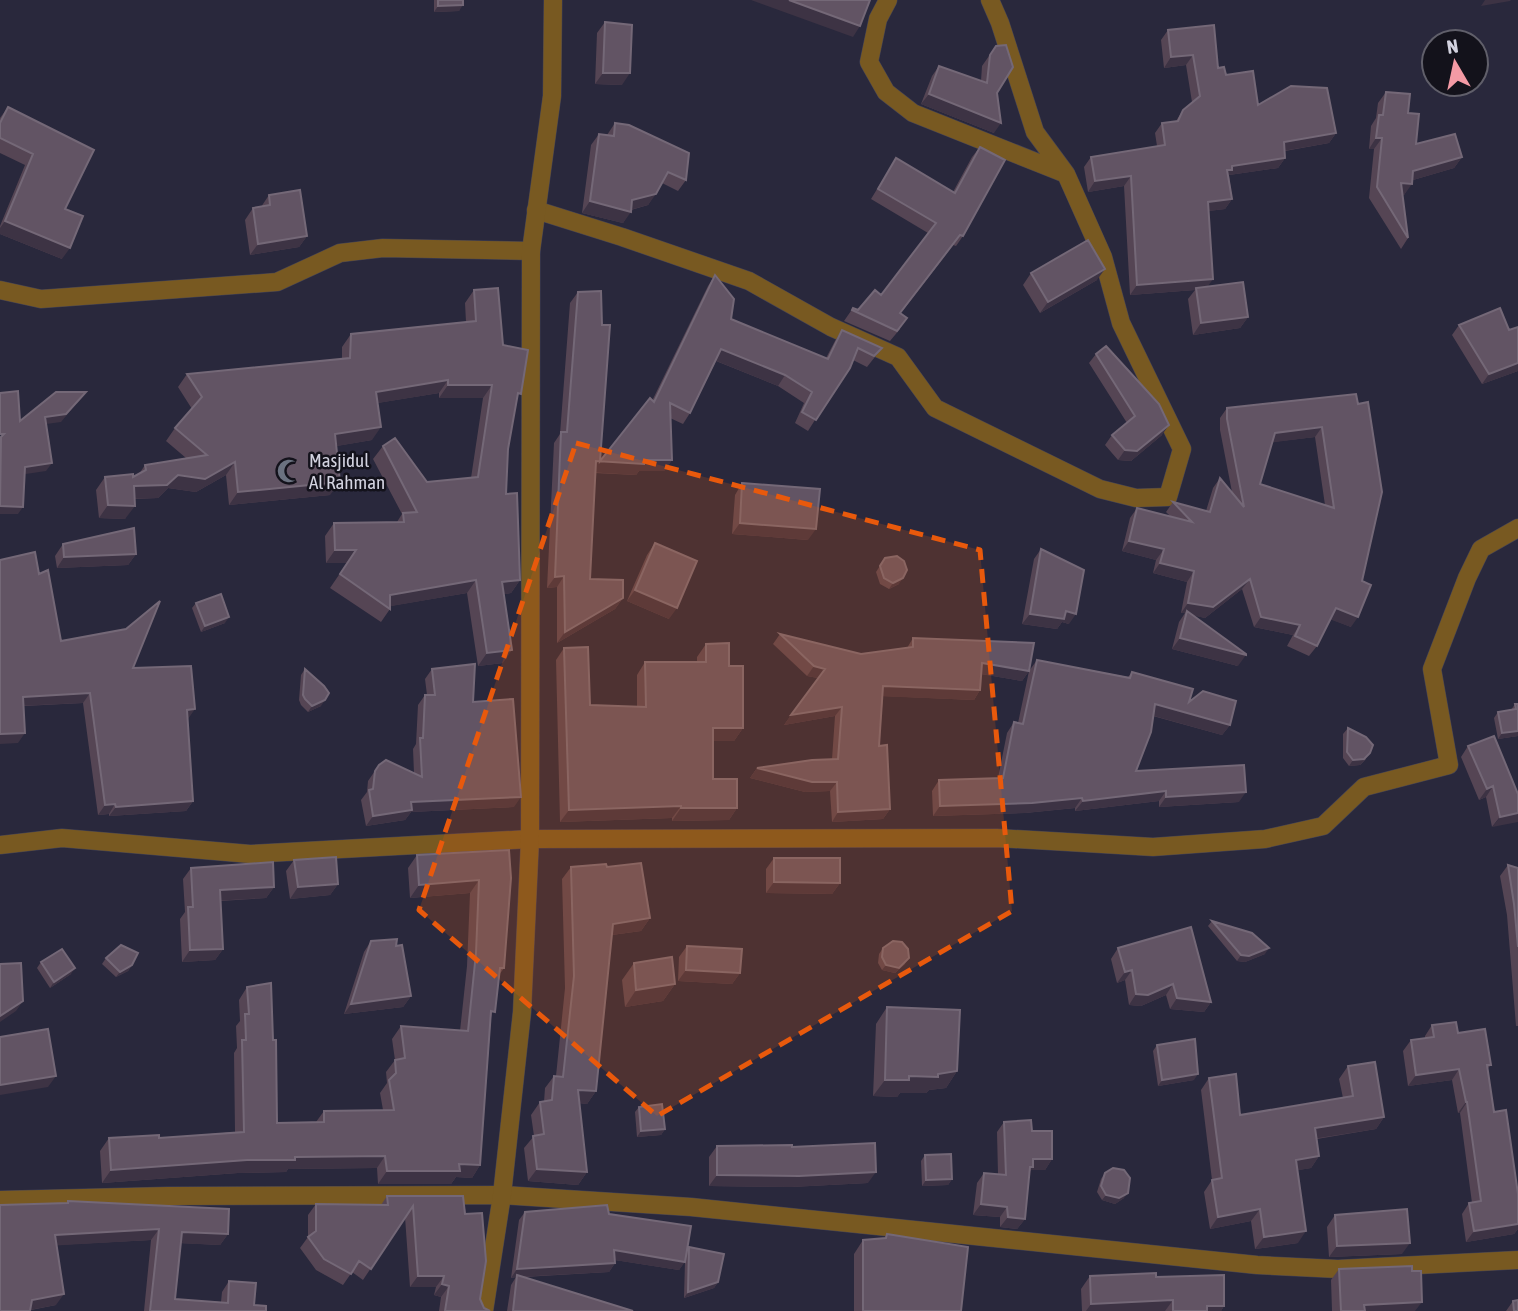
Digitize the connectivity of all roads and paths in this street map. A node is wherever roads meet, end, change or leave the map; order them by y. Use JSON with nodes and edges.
{"nodes":[{"id":1,"x":553,"y":0,"type":"edge"},
{"id":2,"x":888,"y":0,"type":"edge"},
{"id":3,"x":990,"y":0,"type":"edge"},
{"id":4,"x":1066,"y":174,"type":"junction"},
{"id":5,"x":536,"y":210,"type":"junction"},
{"id":6,"x":531,"y":251,"type":"junction"},
{"id":7,"x":0,"y":290,"type":"edge"},
{"id":8,"x":1518,"y":528,"type":"edge"},
{"id":9,"x":530,"y":839,"type":"junction"},
{"id":10,"x":0,"y":845,"type":"edge"},
{"id":11,"x":502,"y":1195,"type":"junction"},
{"id":12,"x":0,"y":1200,"type":"edge"},
{"id":13,"x":1518,"y":1260,"type":"edge"},
{"id":14,"x":484,"y":1311,"type":"edge"}],
"edges":[{"from":1,"to":5,"type":"street"},
{"from":2,"to":4,"type":"street"},
{"from":3,"to":4,"type":"street"},
{"from":4,"to":5,"type":"street"},
{"from":5,"to":6,"type":"street"},
{"from":6,"to":7,"type":"street"},
{"from":6,"to":9,"type":"street"},
{"from":8,"to":9,"type":"street"},
{"from":9,"to":10,"type":"street"},
{"from":9,"to":11,"type":"street"},
{"from":11,"to":12,"type":"street"},
{"from":11,"to":13,"type":"street"},
{"from":11,"to":14,"type":"street"}]}
